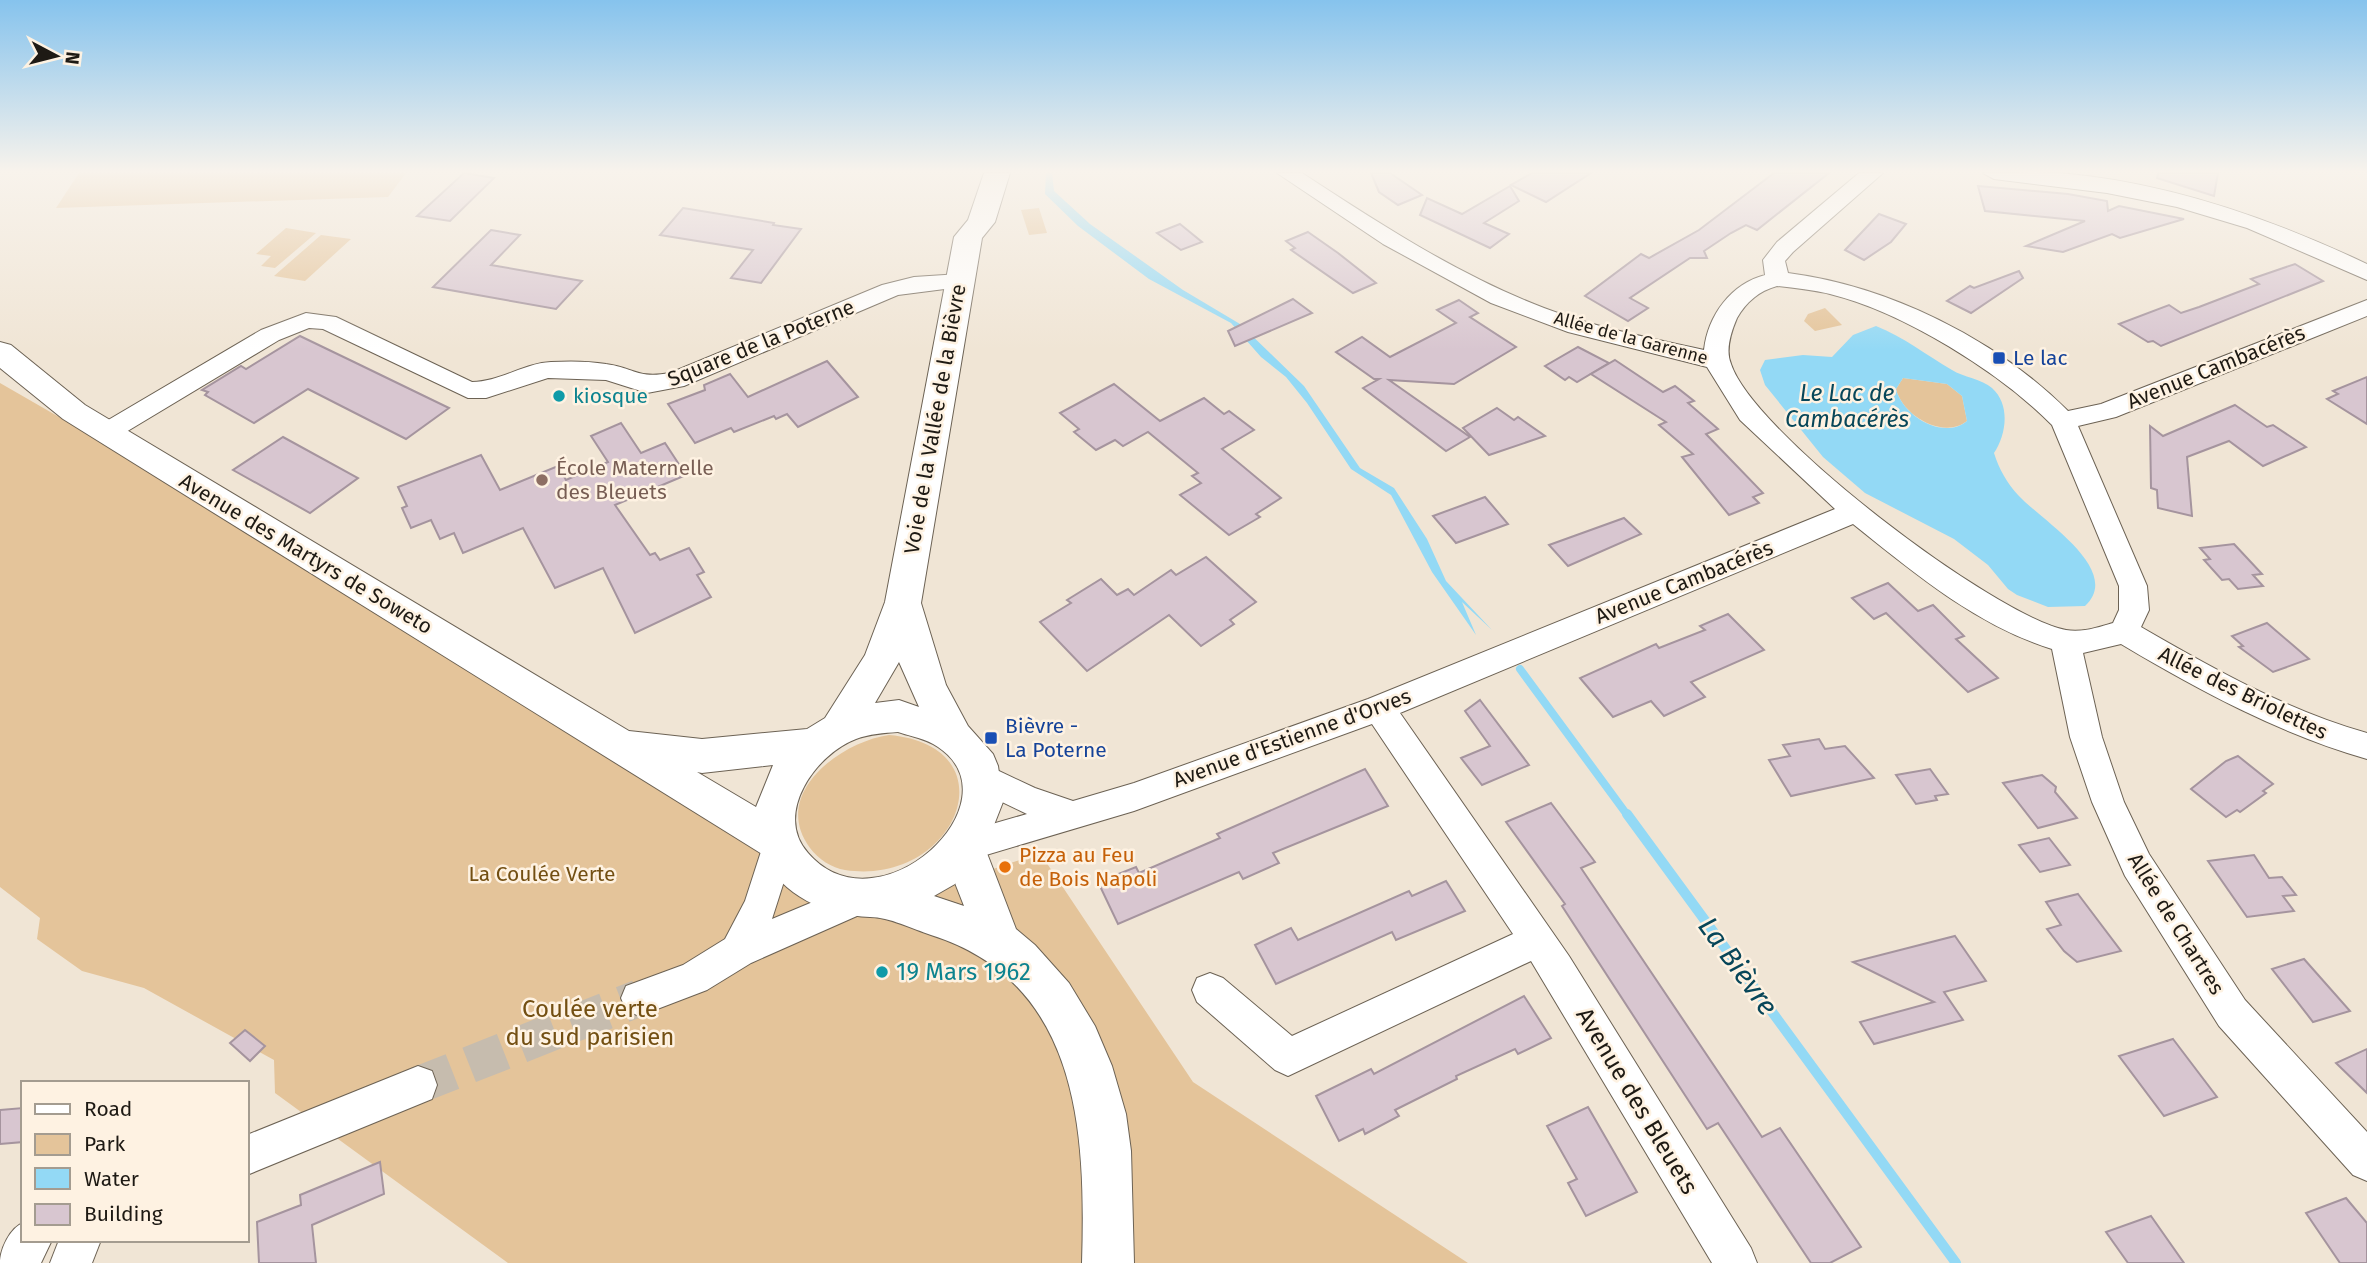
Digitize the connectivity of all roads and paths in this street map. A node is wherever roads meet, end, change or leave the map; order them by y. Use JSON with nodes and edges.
{"nodes":[{"id":1,"x":974,"y":232,"type":"edge"},
{"id":2,"x":1377,"y":232,"type":"edge"},
{"id":3,"x":1803,"y":232,"type":"edge"},
{"id":4,"x":2277,"y":232,"type":"edge"},
{"id":5,"x":2367,"y":272,"type":"edge"},
{"id":6,"x":1777,"y":279,"type":"junction"},
{"id":7,"x":960,"y":281,"type":"junction"},
{"id":8,"x":2367,"y":307,"type":"edge"},
{"id":9,"x":0,"y":352,"type":"edge"},
{"id":10,"x":1717,"y":361,"type":"junction"},
{"id":11,"x":15,"y":377,"type":"edge"},
{"id":12,"x":2063,"y":421,"type":"junction"},
{"id":13,"x":107,"y":432,"type":"junction"},
{"id":14,"x":1857,"y":511,"type":"junction"},
{"id":15,"x":903,"y":602,"type":"junction"},
{"id":16,"x":2124,"y":631,"type":"junction"},
{"id":17,"x":2066,"y":642,"type":"junction"},
{"id":18,"x":1511,"y":653,"type":"joint"},
{"id":19,"x":1379,"y":708,"type":"junction"},
{"id":20,"x":952,"y":733,"type":"junction"},
{"id":21,"x":826,"y":737,"type":"junction"},
{"id":22,"x":618,"y":746,"type":"junction"},
{"id":23,"x":2367,"y":746,"type":"edge"},
{"id":24,"x":982,"y":777,"type":"junction"},
{"id":25,"x":1070,"y":814,"type":"junction"},
{"id":26,"x":777,"y":844,"type":"junction"},
{"id":27,"x":965,"y":847,"type":"junction"},
{"id":28,"x":866,"y":897,"type":"junction"},
{"id":29,"x":1538,"y":940,"type":"junction"},
{"id":30,"x":999,"y":943,"type":"junction"},
{"id":31,"x":738,"y":951,"type":"junction"},
{"id":32,"x":1210,"y":990,"type":"dead end"},
{"id":33,"x":639,"y":998,"type":"tunnel mouth"},
{"id":34,"x":418,"y":1085,"type":"tunnel mouth"},
{"id":35,"x":248,"y":1156,"type":"edge"},
{"id":36,"x":2367,"y":1161,"type":"edge"},
{"id":37,"x":79,"y":1242,"type":"edge"},
{"id":38,"x":71,"y":1263,"type":"edge"},
{"id":39,"x":1108,"y":1263,"type":"edge"},
{"id":40,"x":1736,"y":1263,"type":"edge"}],
"edges":[{"from":1,"to":7,"type":"main road","name":"Voie de la Vallée de la Bièvre"},
{"from":2,"to":10,"type":"street","name":"Allée de la Garenne"},
{"from":3,"to":6,"type":"street"},
{"from":4,"to":5,"type":"street"},
{"from":6,"to":10,"type":"street"},
{"from":6,"to":12,"type":"street"},
{"from":7,"to":13,"type":"street","name":"Square de la Poterne"},
{"from":7,"to":15,"type":"main road","name":"Voie de la Vallée de la Bièvre"},
{"from":8,"to":12,"type":"street","name":"Avenue Cambacérès"},
{"from":9,"to":11,"type":"main road","name":"Avenue des Martyrs de Soweto"},
{"from":10,"to":14,"type":"street"},
{"from":11,"to":13,"type":"main road","name":"Avenue des Martyrs de Soweto"},
{"from":12,"to":16,"type":"street"},
{"from":13,"to":22,"type":"main road","name":"Avenue des Martyrs de Soweto"},
{"from":14,"to":17,"type":"street"},
{"from":14,"to":18,"type":"street","name":"Avenue Cambacérès"},
{"from":15,"to":20,"type":"main road","name":"Voie de la Vallée de la Bièvre"},
{"from":15,"to":21,"type":"main road","name":"Voie de la Vallée de la Bièvre"},
{"from":16,"to":17,"type":"street"},
{"from":16,"to":23,"type":"street","name":"Allée des Briolettes"},
{"from":17,"to":36,"type":"street","name":"Allée de Chartres"},
{"from":18,"to":19,"type":"street","name":"Avenue d'Estienne d'Orves"},
{"from":19,"to":25,"type":"street","name":"Avenue d'Estienne d'Orves"},
{"from":19,"to":29,"type":"street","name":"Avenue des Bleuets"},
{"from":20,"to":21,"type":"main road"},
{"from":20,"to":24,"type":"main road"},
{"from":21,"to":22,"type":"main road","name":"Avenue des Martyrs de Soweto"},
{"from":21,"to":26,"type":"main road"},
{"from":22,"to":26,"type":"main road","name":"Avenue des Martyrs de Soweto"},
{"from":24,"to":25,"type":"street"},
{"from":24,"to":27,"type":"main road"},
{"from":25,"to":27,"type":"street","name":"Avenue d'Estienne d'Orves"},
{"from":26,"to":28,"type":"main road"},
{"from":26,"to":31,"type":"street"},
{"from":27,"to":28,"type":"main road"},
{"from":27,"to":30,"type":"main road"},
{"from":28,"to":30,"type":"main road"},
{"from":28,"to":31,"type":"street"},
{"from":29,"to":32,"type":"street"},
{"from":29,"to":40,"type":"street","name":"Avenue des Bleuets"},
{"from":30,"to":39,"type":"main road"},
{"from":31,"to":33,"type":"street"},
{"from":34,"to":35,"type":"street"},
{"from":37,"to":38,"type":"street"}]}
